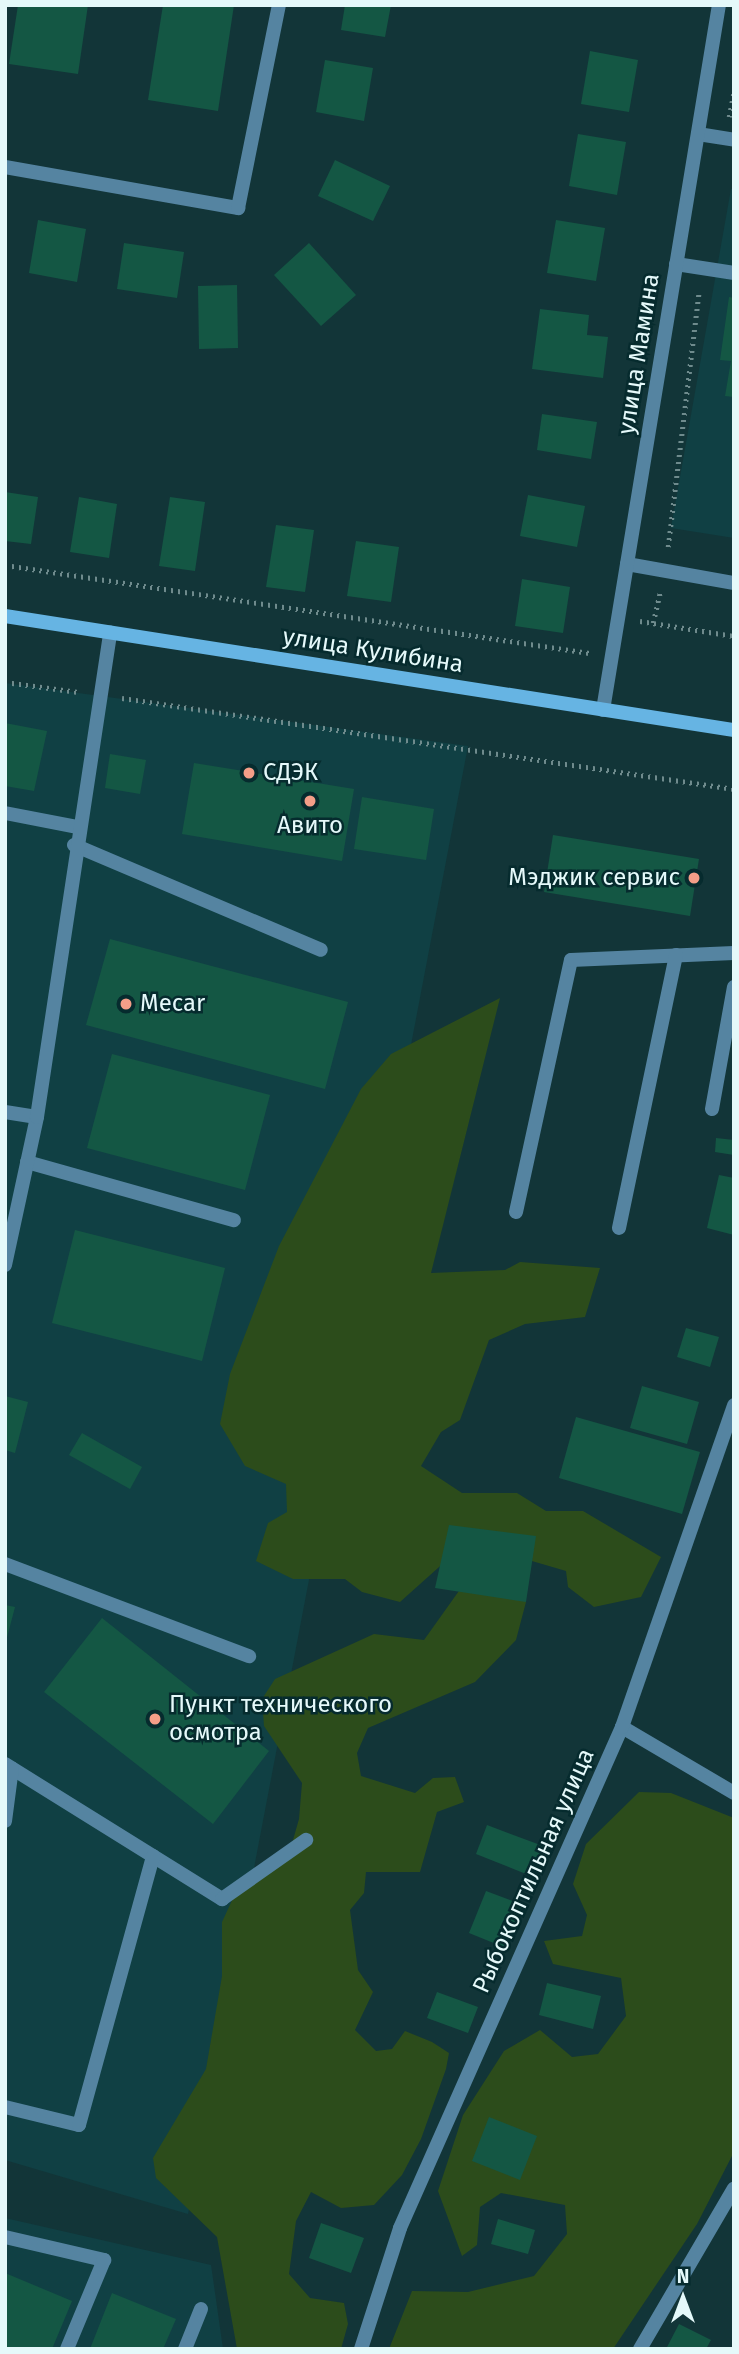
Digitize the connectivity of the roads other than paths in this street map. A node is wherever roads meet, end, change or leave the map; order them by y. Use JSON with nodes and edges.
{"nodes":[{"id":1,"x":279,"y":5,"type":"edge"},
{"id":2,"x":719,"y":5,"type":"edge"},
{"id":3,"x":698,"y":134,"type":"junction"},
{"id":4,"x":729,"y":139,"type":"edge"},
{"id":5,"x":5,"y":167,"type":"edge"},
{"id":6,"x":676,"y":264,"type":"junction"},
{"id":7,"x":734,"y":273,"type":"edge"},
{"id":8,"x":627,"y":564,"type":"junction"},
{"id":9,"x":734,"y":583,"type":"edge"},
{"id":10,"x":5,"y":616,"type":"edge"},
{"id":11,"x":110,"y":632,"type":"junction"},
{"id":12,"x":603,"y":710,"type":"junction"},
{"id":13,"x":734,"y":730,"type":"edge"},
{"id":14,"x":5,"y":813,"type":"edge"},
{"id":15,"x":77,"y":827,"type":"junction"},
{"id":16,"x":75,"y":845,"type":"junction"},
{"id":17,"x":321,"y":950,"type":"dead end"},
{"id":18,"x":734,"y":953,"type":"edge"},
{"id":19,"x":676,"y":955,"type":"junction"},
{"id":20,"x":734,"y":987,"type":"edge"},
{"id":21,"x":712,"y":1109,"type":"dead end"},
{"id":22,"x":5,"y":1112,"type":"edge"},
{"id":23,"x":37,"y":1117,"type":"junction"},
{"id":24,"x":27,"y":1162,"type":"junction"},
{"id":25,"x":516,"y":1212,"type":"dead end"},
{"id":26,"x":234,"y":1220,"type":"dead end"},
{"id":27,"x":619,"y":1228,"type":"dead end"},
{"id":28,"x":5,"y":1265,"type":"edge"},
{"id":29,"x":734,"y":1405,"type":"edge"},
{"id":30,"x":5,"y":1564,"type":"edge"},
{"id":31,"x":249,"y":1656,"type":"dead end"},
{"id":32,"x":622,"y":1727,"type":"junction"},
{"id":33,"x":8,"y":1766,"type":"edge"},
{"id":34,"x":734,"y":1793,"type":"edge"},
{"id":35,"x":5,"y":1821,"type":"edge"},
{"id":36,"x":306,"y":1840,"type":"dead end"},
{"id":37,"x":153,"y":1856,"type":"junction"},
{"id":38,"x":5,"y":2107,"type":"edge"},
{"id":39,"x":734,"y":2188,"type":"edge"},
{"id":40,"x":5,"y":2237,"type":"edge"},
{"id":41,"x":201,"y":2309,"type":"dead end"},
{"id":42,"x":67,"y":2349,"type":"edge"},
{"id":43,"x":185,"y":2349,"type":"edge"},
{"id":44,"x":361,"y":2349,"type":"edge"},
{"id":45,"x":640,"y":2349,"type":"edge"}],
"edges":[{"from":1,"to":5,"type":"street"},
{"from":2,"to":3,"type":"street","name":"улица Мамина"},
{"from":3,"to":4,"type":"street"},
{"from":3,"to":6,"type":"street","name":"улица Мамина"},
{"from":6,"to":7,"type":"street"},
{"from":6,"to":8,"type":"street","name":"улица Мамина"},
{"from":8,"to":9,"type":"street"},
{"from":8,"to":12,"type":"street","name":"улица Мамина"},
{"from":10,"to":11,"type":"main road","name":"улица Кулибина"},
{"from":11,"to":12,"type":"main road","name":"улица Кулибина"},
{"from":11,"to":15,"type":"street"},
{"from":12,"to":13,"type":"main road","name":"улица Кулибина"},
{"from":14,"to":15,"type":"street"},
{"from":15,"to":16,"type":"street"},
{"from":16,"to":17,"type":"street"},
{"from":16,"to":23,"type":"street"},
{"from":18,"to":19,"type":"street"},
{"from":19,"to":25,"type":"street"},
{"from":19,"to":27,"type":"street"},
{"from":20,"to":21,"type":"street"},
{"from":22,"to":23,"type":"street"},
{"from":23,"to":24,"type":"street"},
{"from":24,"to":26,"type":"street"},
{"from":24,"to":28,"type":"street"},
{"from":29,"to":32,"type":"street","name":"Рыбокоптильная улица"},
{"from":30,"to":31,"type":"street"},
{"from":32,"to":34,"type":"street"},
{"from":32,"to":44,"type":"street","name":"Рыбокоптильная улица"},
{"from":33,"to":35,"type":"street"},
{"from":33,"to":37,"type":"street"},
{"from":36,"to":37,"type":"street"},
{"from":37,"to":38,"type":"street"},
{"from":39,"to":45,"type":"street"},
{"from":40,"to":42,"type":"street"},
{"from":41,"to":43,"type":"street"}]}
